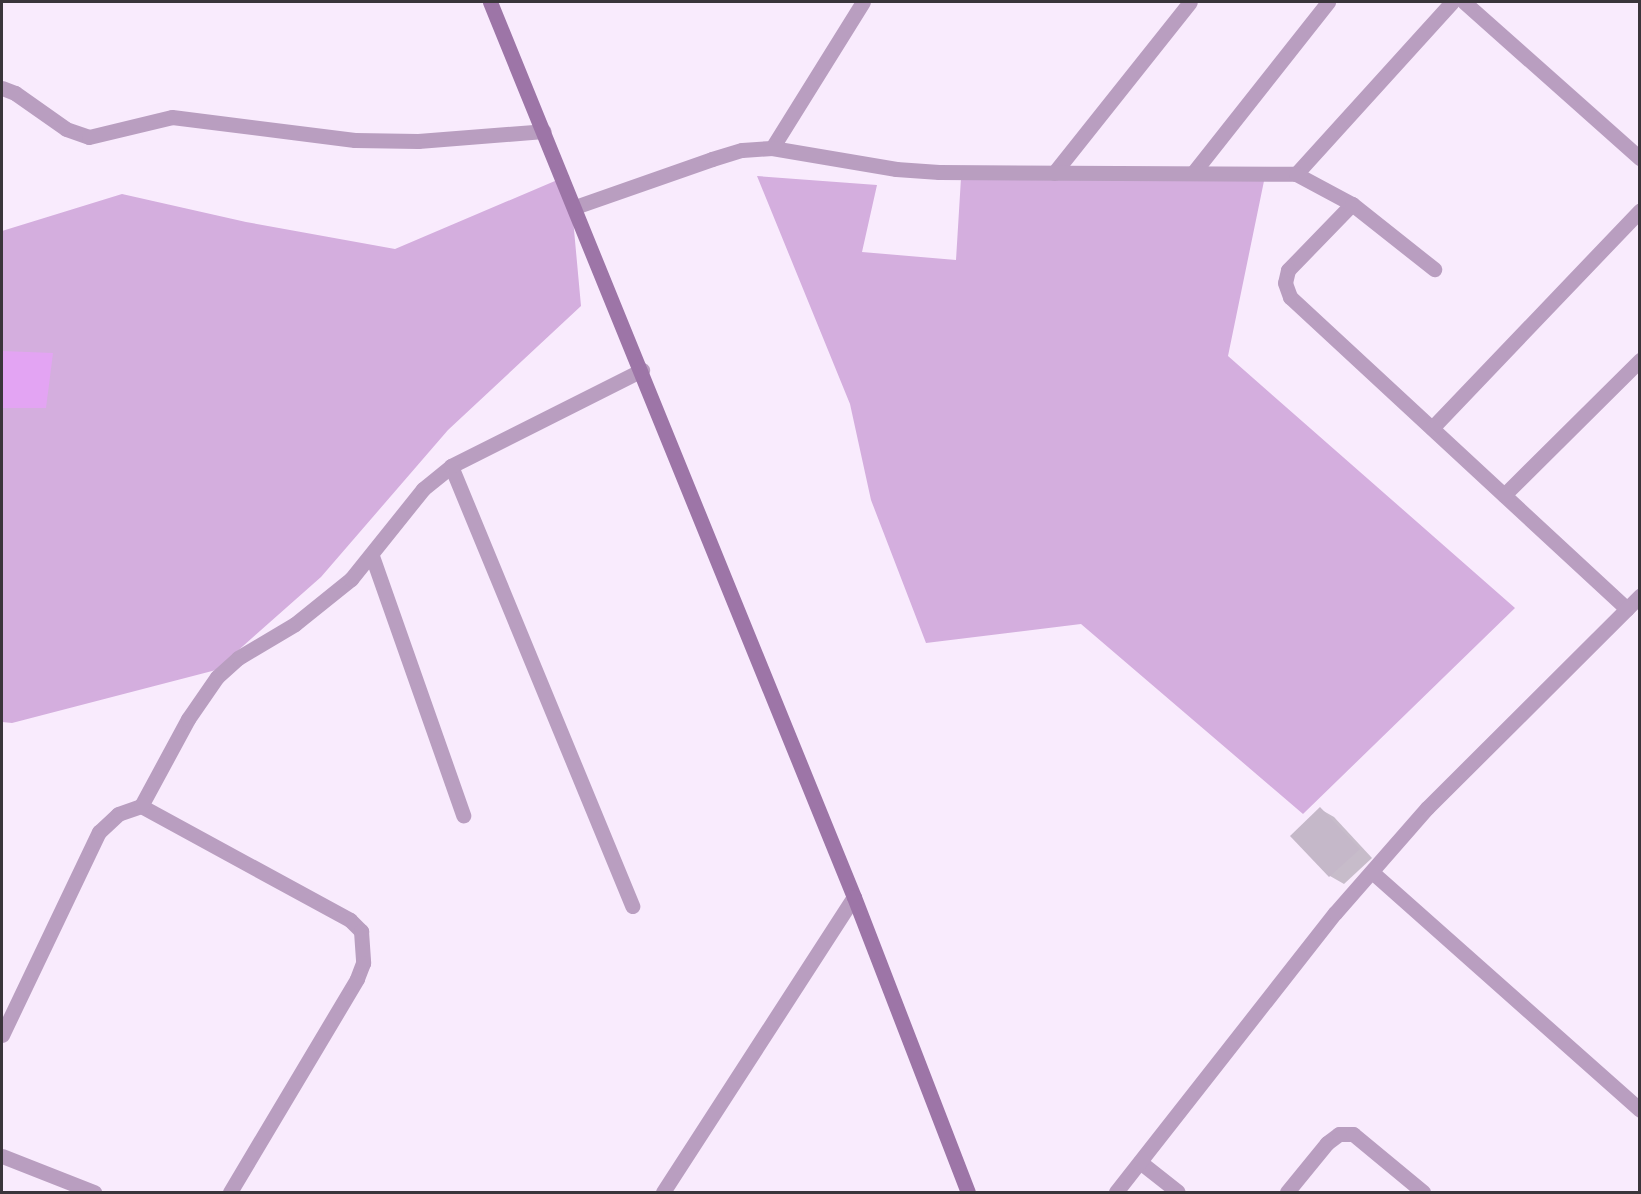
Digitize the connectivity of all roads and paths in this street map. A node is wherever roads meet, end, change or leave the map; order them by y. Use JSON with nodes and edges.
{"nodes":[{"id":1,"x":490,"y":2,"type":"edge"},
{"id":2,"x":863,"y":2,"type":"edge"},
{"id":3,"x":1190,"y":2,"type":"edge"},
{"id":4,"x":1328,"y":2,"type":"edge"},
{"id":5,"x":1452,"y":2,"type":"edge"},
{"id":6,"x":1464,"y":2,"type":"edge"},
{"id":7,"x":2,"y":88,"type":"edge"},
{"id":8,"x":544,"y":131,"type":"junction"},
{"id":9,"x":772,"y":148,"type":"junction"},
{"id":10,"x":1640,"y":158,"type":"edge"},
{"id":11,"x":1054,"y":173,"type":"junction"},
{"id":12,"x":1193,"y":173,"type":"junction"},
{"id":13,"x":1296,"y":174,"type":"junction"},
{"id":14,"x":1352,"y":204,"type":"junction"},
{"id":15,"x":575,"y":207,"type":"junction"},
{"id":16,"x":1640,"y":210,"type":"edge"},
{"id":17,"x":1434,"y":270,"type":"dead end"},
{"id":18,"x":1640,"y":360,"type":"edge"},
{"id":19,"x":642,"y":370,"type":"junction"},
{"id":20,"x":1432,"y":428,"type":"junction"},
{"id":21,"x":451,"y":466,"type":"junction"},
{"id":22,"x":1504,"y":495,"type":"junction"},
{"id":23,"x":372,"y":556,"type":"junction"},
{"id":24,"x":1640,"y":596,"type":"edge"},
{"id":25,"x":1627,"y":609,"type":"junction"},
{"id":26,"x":141,"y":806,"type":"junction"},
{"id":27,"x":463,"y":815,"type":"dead end"},
{"id":28,"x":1372,"y":872,"type":"junction"},
{"id":29,"x":854,"y":897,"type":"junction"},
{"id":30,"x":632,"y":906,"type":"dead end"},
{"id":31,"x":2,"y":1035,"type":"edge"},
{"id":32,"x":1640,"y":1110,"type":"edge"},
{"id":33,"x":2,"y":1156,"type":"edge"},
{"id":34,"x":1140,"y":1162,"type":"junction"},
{"id":35,"x":94,"y":1192,"type":"edge"},
{"id":36,"x":230,"y":1192,"type":"edge"},
{"id":37,"x":663,"y":1192,"type":"edge"},
{"id":38,"x":968,"y":1192,"type":"edge"},
{"id":39,"x":1116,"y":1192,"type":"edge"},
{"id":40,"x":1178,"y":1192,"type":"edge"},
{"id":41,"x":1287,"y":1192,"type":"edge"},
{"id":42,"x":1423,"y":1192,"type":"edge"}],
"edges":[{"from":1,"to":8,"type":"main road"},
{"from":2,"to":9,"type":"street"},
{"from":3,"to":11,"type":"street"},
{"from":4,"to":12,"type":"street"},
{"from":5,"to":13,"type":"street"},
{"from":6,"to":10,"type":"street"},
{"from":7,"to":8,"type":"street"},
{"from":8,"to":15,"type":"main road"},
{"from":9,"to":11,"type":"street"},
{"from":9,"to":15,"type":"street"},
{"from":11,"to":12,"type":"street"},
{"from":12,"to":13,"type":"street"},
{"from":13,"to":14,"type":"street"},
{"from":14,"to":17,"type":"street"},
{"from":14,"to":20,"type":"street"},
{"from":15,"to":19,"type":"main road"},
{"from":16,"to":20,"type":"street"},
{"from":18,"to":22,"type":"street"},
{"from":19,"to":21,"type":"street"},
{"from":19,"to":29,"type":"main road"},
{"from":20,"to":22,"type":"street"},
{"from":21,"to":23,"type":"street"},
{"from":21,"to":30,"type":"street"},
{"from":22,"to":25,"type":"street"},
{"from":23,"to":26,"type":"street"},
{"from":23,"to":27,"type":"street"},
{"from":24,"to":25,"type":"street"},
{"from":25,"to":28,"type":"street"},
{"from":26,"to":31,"type":"street"},
{"from":26,"to":36,"type":"street"},
{"from":28,"to":32,"type":"street"},
{"from":28,"to":34,"type":"street"},
{"from":29,"to":37,"type":"street"},
{"from":29,"to":38,"type":"main road"},
{"from":33,"to":35,"type":"street"},
{"from":34,"to":39,"type":"street"},
{"from":34,"to":40,"type":"street"},
{"from":41,"to":42,"type":"street"}]}
